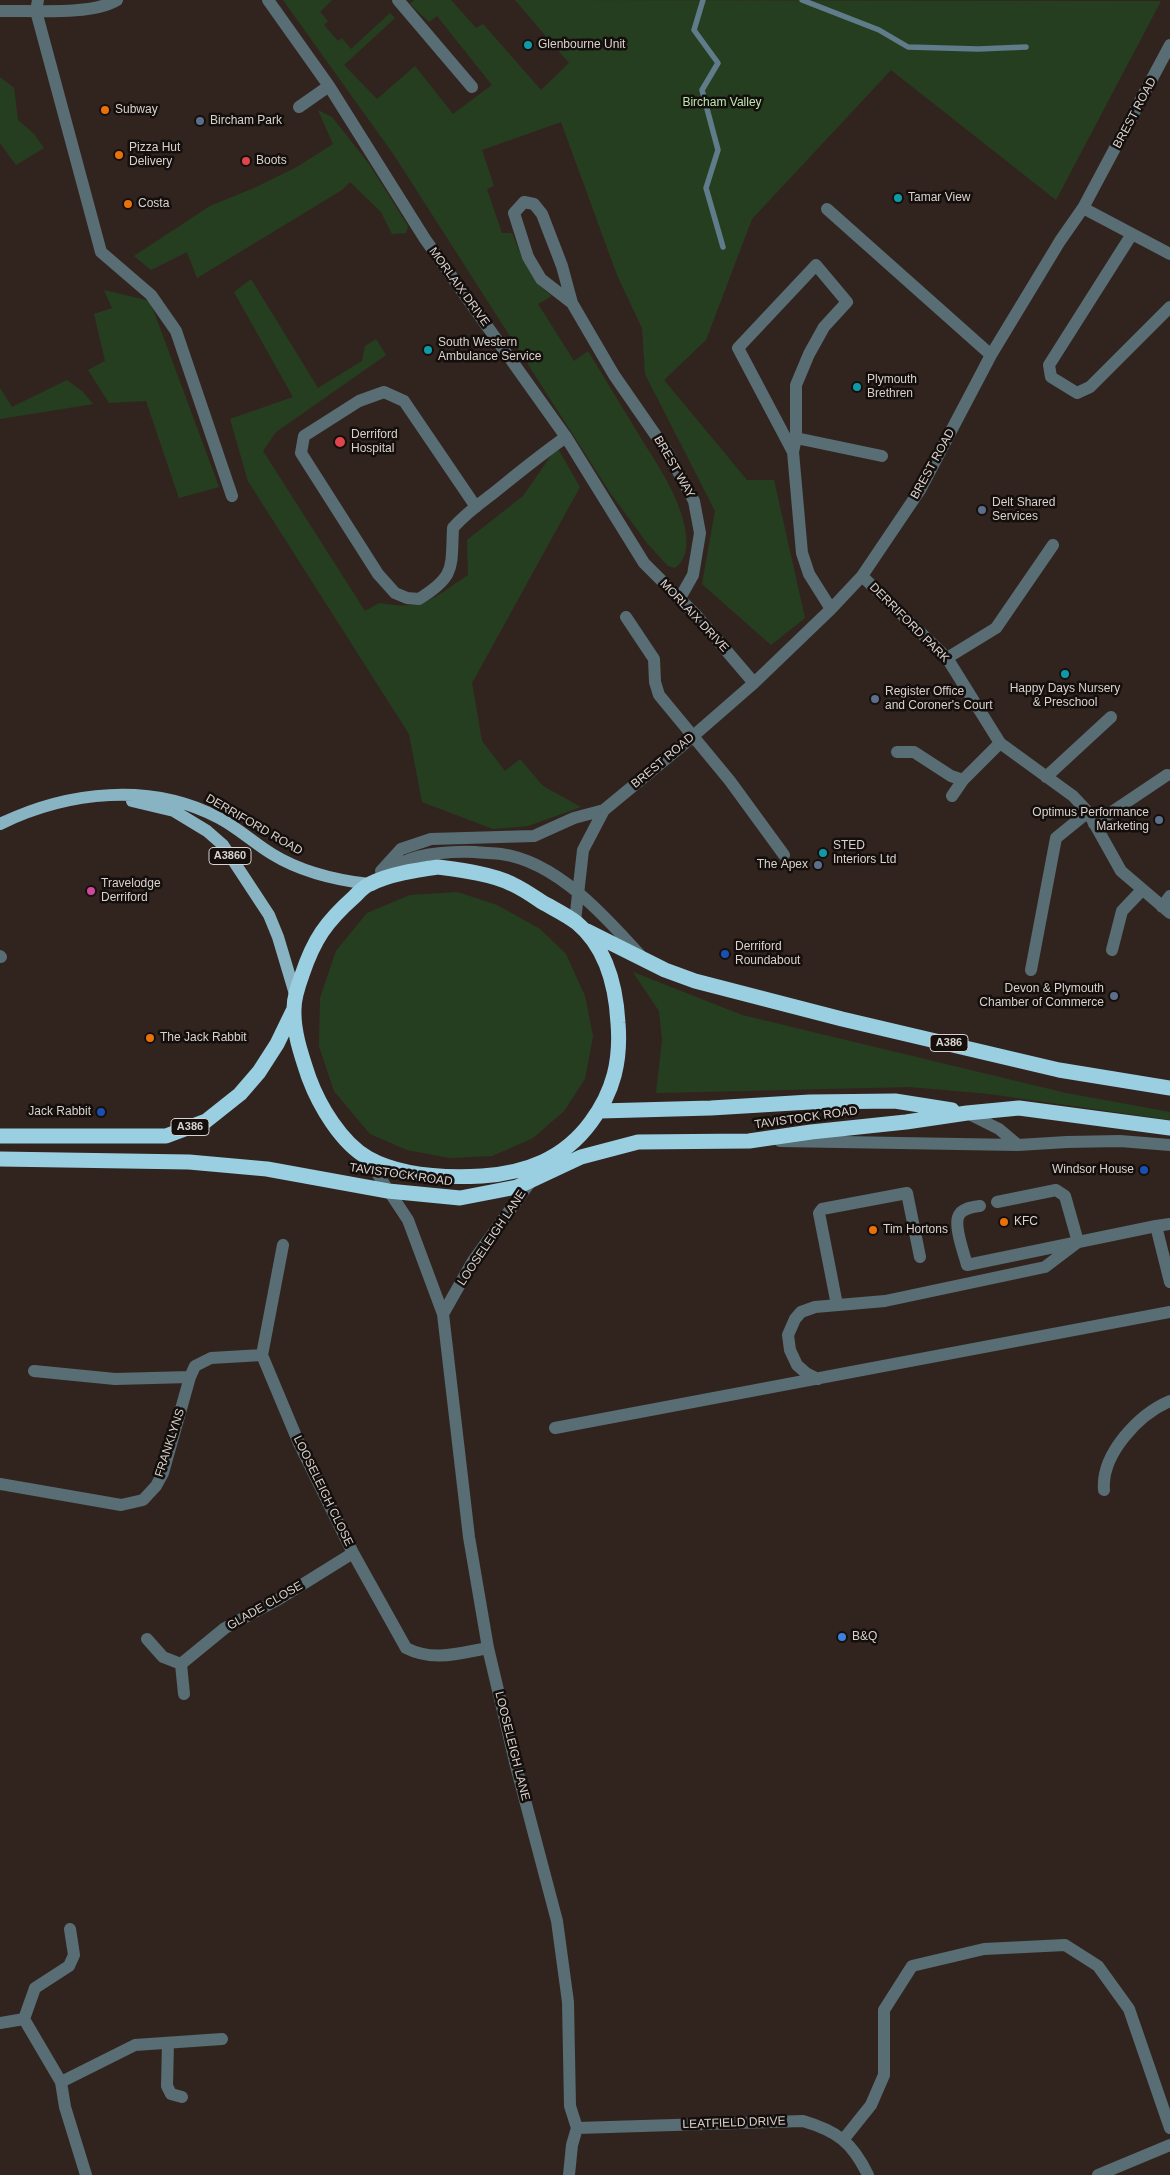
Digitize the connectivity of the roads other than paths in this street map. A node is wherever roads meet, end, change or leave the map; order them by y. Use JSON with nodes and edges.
{"nodes":[{"id":1,"x":117,"y":0,"type":"edge"},
{"id":2,"x":268,"y":0,"type":"edge"},
{"id":3,"x":398,"y":0,"type":"edge"},
{"id":4,"x":37,"y":5,"type":"edge"},
{"id":5,"x":0,"y":11,"type":"edge"},
{"id":6,"x":1170,"y":45,"type":"edge"},
{"id":7,"x":329,"y":86,"type":"junction"},
{"id":8,"x":472,"y":87,"type":"dead end"},
{"id":9,"x":299,"y":107,"type":"dead end"},
{"id":10,"x":1083,"y":208,"type":"junction"},
{"id":11,"x":827,"y":209,"type":"dead end"},
{"id":12,"x":1132,"y":234,"type":"junction"},
{"id":13,"x":1170,"y":254,"type":"edge"},
{"id":14,"x":572,"y":303,"type":"junction"},
{"id":15,"x":1170,"y":308,"type":"edge"},
{"id":16,"x":991,"y":355,"type":"junction"},
{"id":17,"x":566,"y":437,"type":"junction"},
{"id":18,"x":796,"y":438,"type":"junction"},
{"id":19,"x":793,"y":452,"type":"junction"},
{"id":20,"x":882,"y":456,"type":"dead end"},
{"id":21,"x":232,"y":496,"type":"dead end"},
{"id":22,"x":476,"y":507,"type":"junction"},
{"id":23,"x":1054,"y":545,"type":"dead end"},
{"id":24,"x":862,"y":576,"type":"junction"},
{"id":25,"x":680,"y":598,"type":"junction"},
{"id":26,"x":831,"y":609,"type":"junction"},
{"id":27,"x":626,"y":616,"type":"dead end"},
{"id":28,"x":947,"y":658,"type":"junction"},
{"id":29,"x":754,"y":683,"type":"junction"},
{"id":30,"x":1111,"y":717,"type":"dead end"},
{"id":31,"x":692,"y":737,"type":"junction"},
{"id":32,"x":1000,"y":743,"type":"junction"},
{"id":33,"x":897,"y":752,"type":"dead end"},
{"id":34,"x":1167,"y":775,"type":"dead end"},
{"id":35,"x":1046,"y":777,"type":"junction"},
{"id":36,"x":963,"y":780,"type":"junction"},
{"id":37,"x":95,"y":796,"type":"junction"},
{"id":38,"x":952,"y":796,"type":"dead end"},
{"id":39,"x":604,"y":810,"type":"junction"},
{"id":40,"x":1088,"y":812,"type":"junction"},
{"id":41,"x":0,"y":824,"type":"edge"},
{"id":42,"x":1094,"y":824,"type":"junction"},
{"id":43,"x":784,"y":854,"type":"dead end"},
{"id":44,"x":369,"y":884,"type":"junction"},
{"id":45,"x":1142,"y":890,"type":"junction"},
{"id":46,"x":578,"y":892,"type":"junction"},
{"id":47,"x":1170,"y":896,"type":"edge"},
{"id":48,"x":1166,"y":910,"type":"edge"},
{"id":49,"x":580,"y":926,"type":"junction"},
{"id":50,"x":1112,"y":950,"type":"dead end"},
{"id":51,"x":642,"y":958,"type":"junction"},
{"id":52,"x":1031,"y":970,"type":"dead end"},
{"id":53,"x":295,"y":994,"type":"junction"},
{"id":54,"x":293,"y":1011,"type":"junction"},
{"id":55,"x":1170,"y":1088,"type":"edge"},
{"id":56,"x":600,"y":1111,"type":"junction"},
{"id":57,"x":967,"y":1113,"type":"junction"},
{"id":58,"x":1170,"y":1128,"type":"edge"},
{"id":59,"x":0,"y":1136,"type":"edge"},
{"id":60,"x":749,"y":1141,"type":"junction"},
{"id":61,"x":1170,"y":1145,"type":"edge"},
{"id":62,"x":1018,"y":1146,"type":"junction"},
{"id":63,"x":367,"y":1158,"type":"junction"},
{"id":64,"x":0,"y":1159,"type":"edge"},
{"id":65,"x":542,"y":1164,"type":"junction"},
{"id":66,"x":531,"y":1180,"type":"junction"},
{"id":67,"x":388,"y":1191,"type":"junction"},
{"id":68,"x":997,"y":1202,"type":"dead end"},
{"id":69,"x":980,"y":1206,"type":"dead end"},
{"id":70,"x":1170,"y":1224,"type":"edge"},
{"id":71,"x":1156,"y":1226,"type":"junction"},
{"id":72,"x":1078,"y":1242,"type":"junction"},
{"id":73,"x":283,"y":1245,"type":"dead end"},
{"id":74,"x":920,"y":1257,"type":"dead end"},
{"id":75,"x":1170,"y":1282,"type":"edge"},
{"id":76,"x":839,"y":1305,"type":"junction"},
{"id":77,"x":1170,"y":1312,"type":"edge"},
{"id":78,"x":443,"y":1314,"type":"junction"},
{"id":79,"x":262,"y":1355,"type":"junction"},
{"id":80,"x":34,"y":1371,"type":"dead end"},
{"id":81,"x":190,"y":1377,"type":"junction"},
{"id":82,"x":818,"y":1378,"type":"junction"},
{"id":83,"x":1170,"y":1401,"type":"edge"},
{"id":84,"x":554,"y":1428,"type":"dead end"},
{"id":85,"x":0,"y":1484,"type":"edge"},
{"id":86,"x":1104,"y":1490,"type":"dead end"},
{"id":87,"x":353,"y":1552,"type":"junction"},
{"id":88,"x":147,"y":1638,"type":"dead end"},
{"id":89,"x":488,"y":1648,"type":"junction"},
{"id":90,"x":181,"y":1664,"type":"junction"},
{"id":91,"x":184,"y":1694,"type":"dead end"},
{"id":92,"x":70,"y":1929,"type":"dead end"},
{"id":93,"x":24,"y":2019,"type":"junction"},
{"id":94,"x":0,"y":2023,"type":"edge"},
{"id":95,"x":222,"y":2039,"type":"dead end"},
{"id":96,"x":168,"y":2043,"type":"junction"},
{"id":97,"x":62,"y":2082,"type":"junction"},
{"id":98,"x":182,"y":2097,"type":"dead end"},
{"id":99,"x":577,"y":2128,"type":"junction"},
{"id":100,"x":1170,"y":2128,"type":"edge"},
{"id":101,"x":842,"y":2140,"type":"junction"},
{"id":102,"x":1170,"y":2145,"type":"edge"},
{"id":103,"x":86,"y":2175,"type":"edge"},
{"id":104,"x":569,"y":2175,"type":"edge"},
{"id":105,"x":868,"y":2175,"type":"edge"},
{"id":106,"x":1098,"y":2175,"type":"edge"}],
"edges":[{"from":1,"to":4,"type":"street"},
{"from":2,"to":7,"type":"street","name":"MORLAIX DRIVE"},
{"from":3,"to":8,"type":"street"},
{"from":4,"to":5,"type":"street"},
{"from":4,"to":21,"type":"street"},
{"from":6,"to":10,"type":"street","name":"BREST ROAD"},
{"from":7,"to":9,"type":"street"},
{"from":7,"to":17,"type":"street","name":"MORLAIX DRIVE"},
{"from":10,"to":12,"type":"street"},
{"from":10,"to":16,"type":"street","name":"BREST ROAD"},
{"from":11,"to":16,"type":"street"},
{"from":12,"to":13,"type":"street"},
{"from":12,"to":15,"type":"street"},
{"from":14,"to":14,"type":"street"},
{"from":14,"to":25,"type":"street","name":"BREST WAY"},
{"from":16,"to":24,"type":"street","name":"BREST ROAD"},
{"from":17,"to":22,"type":"street"},
{"from":17,"to":25,"type":"street","name":"MORLAIX DRIVE"},
{"from":18,"to":19,"type":"street"},
{"from":18,"to":19,"type":"street"},
{"from":18,"to":20,"type":"street"},
{"from":19,"to":26,"type":"street"},
{"from":22,"to":22,"type":"street"},
{"from":23,"to":28,"type":"street"},
{"from":24,"to":26,"type":"street","name":"BREST ROAD"},
{"from":24,"to":28,"type":"street","name":"DERRIFORD PARK"},
{"from":25,"to":29,"type":"street","name":"MORLAIX DRIVE"},
{"from":26,"to":29,"type":"street","name":"BREST ROAD"},
{"from":27,"to":31,"type":"street"},
{"from":28,"to":32,"type":"street","name":"DERRIFORD PARK"},
{"from":29,"to":31,"type":"street","name":"BREST ROAD"},
{"from":30,"to":35,"type":"street"},
{"from":31,"to":39,"type":"street","name":"BREST ROAD"},
{"from":31,"to":43,"type":"street"},
{"from":32,"to":35,"type":"street","name":"DERRIFORD PARK"},
{"from":32,"to":36,"type":"street"},
{"from":33,"to":36,"type":"street"},
{"from":34,"to":42,"type":"street"},
{"from":35,"to":40,"type":"street","name":"DERRIFORD PARK"},
{"from":36,"to":38,"type":"street"},
{"from":37,"to":41,"type":"main road","name":"DERRIFORD ROAD","number":"A3860"},
{"from":37,"to":44,"type":"main road","name":"DERRIFORD ROAD","number":"A3860"},
{"from":37,"to":53,"type":"main road","name":"DERRIFORD ROAD","number":"A3860"},
{"from":39,"to":44,"type":"street","name":"BREST ROAD"},
{"from":39,"to":46,"type":"street","name":"BREST ROAD"},
{"from":40,"to":42,"type":"street","name":"DERRIFORD PARK"},
{"from":40,"to":52,"type":"street"},
{"from":42,"to":45,"type":"street","name":"DERRIFORD PARK"},
{"from":44,"to":46,"type":"street"},
{"from":44,"to":49,"type":"highway"},
{"from":44,"to":53,"type":"highway"},
{"from":45,"to":48,"type":"street","name":"DERRIFORD PARK"},
{"from":45,"to":50,"type":"street"},
{"from":46,"to":49,"type":"street","name":"BREST ROAD"},
{"from":46,"to":51,"type":"street"},
{"from":47,"to":48,"type":"street"},
{"from":49,"to":51,"type":"highway","number":"A386"},
{"from":49,"to":56,"type":"highway"},
{"from":51,"to":55,"type":"highway","number":"A386"},
{"from":53,"to":54,"type":"highway","number":"A386"},
{"from":54,"to":59,"type":"highway","number":"A386"},
{"from":54,"to":63,"type":"highway"},
{"from":56,"to":57,"type":"highway","name":"TAVISTOCK ROAD"},
{"from":56,"to":65,"type":"highway"},
{"from":57,"to":58,"type":"highway","name":"TAVISTOCK ROAD"},
{"from":57,"to":60,"type":"highway","name":"TAVISTOCK ROAD"},
{"from":57,"to":62,"type":"street","name":"TAVISTOCK ROAD"},
{"from":60,"to":62,"type":"street"},
{"from":60,"to":66,"type":"highway","name":"TAVISTOCK ROAD"},
{"from":61,"to":62,"type":"street"},
{"from":63,"to":65,"type":"highway"},
{"from":63,"to":67,"type":"street","name":"LOOSELEIGH LANE"},
{"from":64,"to":67,"type":"highway","name":"TAVISTOCK ROAD"},
{"from":65,"to":66,"type":"street","name":"LOOSELEIGH LANE"},
{"from":66,"to":67,"type":"highway","name":"TAVISTOCK ROAD"},
{"from":66,"to":78,"type":"street","name":"LOOSELEIGH LANE"},
{"from":67,"to":78,"type":"street","name":"LOOSELEIGH LANE"},
{"from":68,"to":72,"type":"street"},
{"from":69,"to":72,"type":"street"},
{"from":70,"to":71,"type":"street"},
{"from":71,"to":72,"type":"street"},
{"from":71,"to":75,"type":"street"},
{"from":72,"to":76,"type":"street"},
{"from":73,"to":79,"type":"street"},
{"from":74,"to":76,"type":"street"},
{"from":76,"to":82,"type":"street"},
{"from":77,"to":82,"type":"street"},
{"from":78,"to":89,"type":"street","name":"LOOSELEIGH LANE"},
{"from":79,"to":81,"type":"street","name":"FRANKLYNS"},
{"from":79,"to":87,"type":"street","name":"LOOSELEIGH CLOSE"},
{"from":80,"to":81,"type":"street"},
{"from":81,"to":85,"type":"street","name":"FRANKLYNS"},
{"from":82,"to":84,"type":"street"},
{"from":83,"to":86,"type":"street"},
{"from":87,"to":89,"type":"street","name":"LOOSELEIGH CLOSE"},
{"from":87,"to":90,"type":"street","name":"GLADE CLOSE"},
{"from":88,"to":90,"type":"street"},
{"from":89,"to":99,"type":"street","name":"LOOSELEIGH LANE"},
{"from":90,"to":91,"type":"street"},
{"from":92,"to":93,"type":"street"},
{"from":93,"to":94,"type":"street"},
{"from":93,"to":97,"type":"street"},
{"from":95,"to":96,"type":"street"},
{"from":96,"to":97,"type":"street"},
{"from":96,"to":98,"type":"street"},
{"from":97,"to":103,"type":"street"},
{"from":99,"to":101,"type":"street","name":"LEATFIELD DRIVE"},
{"from":99,"to":104,"type":"street","name":"LOOSELEIGH LANE"},
{"from":100,"to":101,"type":"street"},
{"from":101,"to":105,"type":"street","name":"LEATFIELD DRIVE"},
{"from":102,"to":106,"type":"street"}]}
